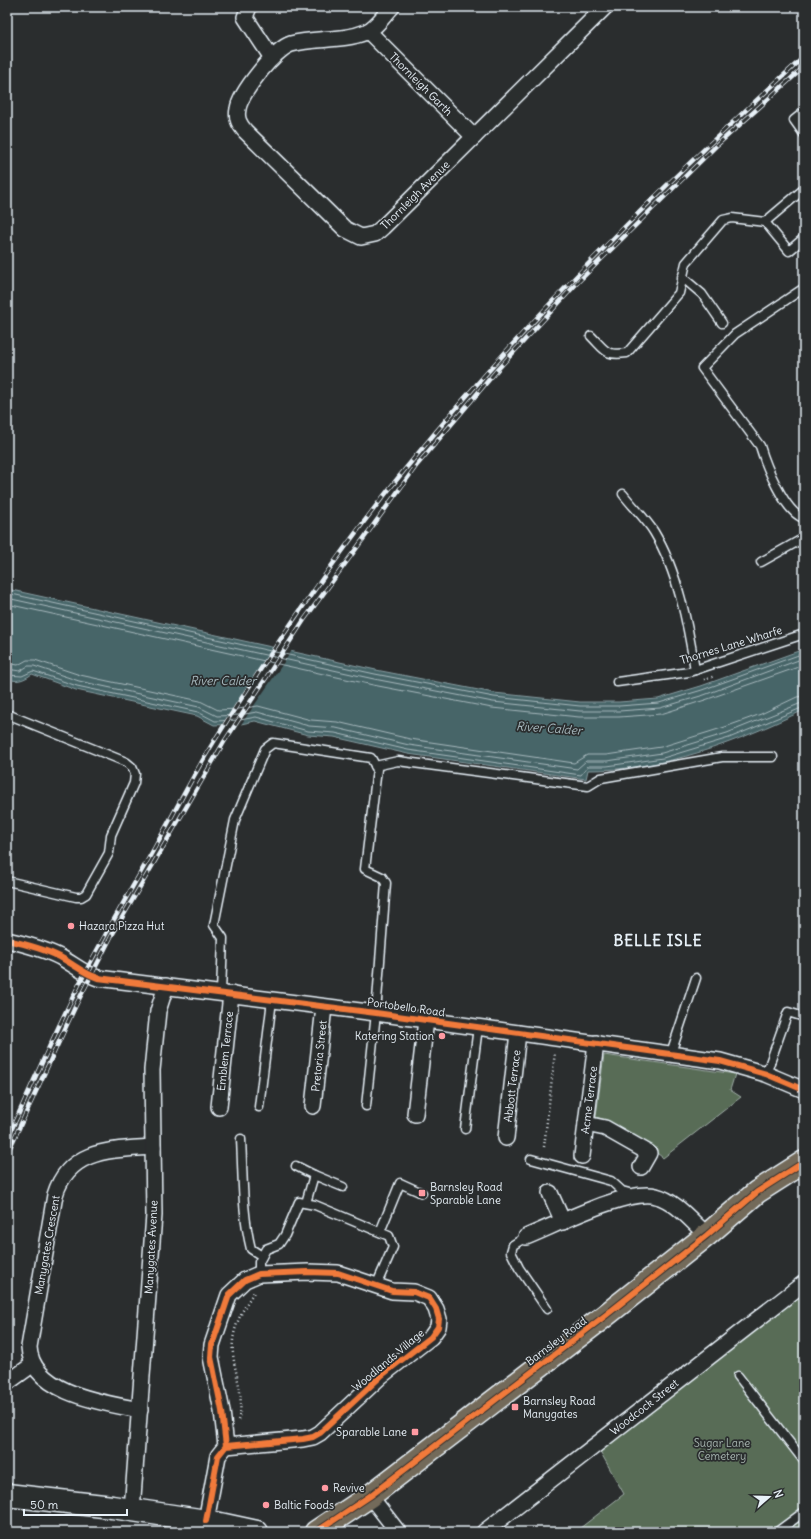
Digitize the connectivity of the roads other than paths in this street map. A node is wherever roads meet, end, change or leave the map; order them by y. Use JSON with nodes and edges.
{"nodes":[{"id":1,"x":392,"y":7,"type":"edge"},
{"id":2,"x":605,"y":7,"type":"edge"},
{"id":3,"x":243,"y":14,"type":"edge"},
{"id":4,"x":368,"y":31,"type":"junction"},
{"id":5,"x":272,"y":58,"type":"junction"},
{"id":6,"x":804,"y":112,"type":"edge"},
{"id":7,"x":804,"y":134,"type":"edge"},
{"id":8,"x":474,"y":137,"type":"junction"},
{"id":9,"x":804,"y":189,"type":"edge"},
{"id":10,"x":765,"y":222,"type":"junction"},
{"id":11,"x":804,"y":238,"type":"edge"},
{"id":12,"x":682,"y":277,"type":"junction"},
{"id":13,"x":804,"y":288,"type":"edge"},
{"id":14,"x":722,"y":323,"type":"dead end"},
{"id":15,"x":591,"y":336,"type":"dead end"},
{"id":16,"x":623,"y":494,"type":"dead end"},
{"id":17,"x":804,"y":518,"type":"edge"},
{"id":18,"x":804,"y":538,"type":"edge"},
{"id":19,"x":761,"y":562,"type":"dead end"},
{"id":20,"x":804,"y":634,"type":"edge"},
{"id":21,"x":695,"y":670,"type":"junction"},
{"id":22,"x":617,"y":682,"type":"dead end"},
{"id":23,"x":7,"y":714,"type":"edge"},
{"id":24,"x":774,"y":757,"type":"dead end"},
{"id":25,"x":375,"y":766,"type":"junction"},
{"id":26,"x":7,"y":881,"type":"edge"},
{"id":27,"x":7,"y":940,"type":"edge"},
{"id":28,"x":696,"y":978,"type":"dead end"},
{"id":29,"x":166,"y":986,"type":"junction"},
{"id":30,"x":226,"y":994,"type":"junction"},
{"id":31,"x":272,"y":1000,"type":"junction"},
{"id":32,"x":324,"y":1007,"type":"junction"},
{"id":33,"x":376,"y":1013,"type":"junction"},
{"id":34,"x":804,"y":1017,"type":"edge"},
{"id":35,"x":426,"y":1020,"type":"junction"},
{"id":36,"x":478,"y":1027,"type":"junction"},
{"id":37,"x":518,"y":1033,"type":"junction"},
{"id":38,"x":596,"y":1043,"type":"junction"},
{"id":39,"x":671,"y":1053,"type":"junction"},
{"id":40,"x":766,"y":1074,"type":"junction"},
{"id":41,"x":804,"y":1090,"type":"edge"},
{"id":42,"x":313,"y":1106,"type":"dead end"},
{"id":43,"x":366,"y":1106,"type":"dead end"},
{"id":44,"x":219,"y":1107,"type":"dead end"},
{"id":45,"x":259,"y":1107,"type":"dead end"},
{"id":46,"x":415,"y":1114,"type":"dead end"},
{"id":47,"x":586,"y":1124,"type":"junction"},
{"id":48,"x":464,"y":1129,"type":"dead end"},
{"id":49,"x":506,"y":1138,"type":"dead end"},
{"id":50,"x":241,"y":1139,"type":"dead end"},
{"id":51,"x":154,"y":1147,"type":"junction"},
{"id":52,"x":582,"y":1156,"type":"dead end"},
{"id":53,"x":531,"y":1159,"type":"dead end"},
{"id":54,"x":804,"y":1162,"type":"edge"},
{"id":55,"x":296,"y":1166,"type":"dead end"},
{"id":56,"x":641,"y":1167,"type":"dead end"},
{"id":57,"x":314,"y":1175,"type":"junction"},
{"id":58,"x":343,"y":1187,"type":"dead end"},
{"id":59,"x":422,"y":1193,"type":"dead end"},
{"id":60,"x":550,"y":1194,"type":"dead end"},
{"id":61,"x":635,"y":1195,"type":"junction"},
{"id":62,"x":306,"y":1203,"type":"junction"},
{"id":63,"x":563,"y":1222,"type":"junction"},
{"id":64,"x":380,"y":1232,"type":"junction"},
{"id":65,"x":707,"y":1235,"type":"junction"},
{"id":66,"x":526,"y":1237,"type":"joint"},
{"id":67,"x":262,"y":1256,"type":"junction"},
{"id":68,"x":263,"y":1274,"type":"junction"},
{"id":69,"x":804,"y":1283,"type":"edge"},
{"id":70,"x":376,"y":1286,"type":"junction"},
{"id":71,"x":547,"y":1310,"type":"dead end"},
{"id":72,"x":32,"y":1365,"type":"junction"},
{"id":73,"x":738,"y":1376,"type":"dead end"},
{"id":74,"x":7,"y":1383,"type":"edge"},
{"id":75,"x":140,"y":1410,"type":"junction"},
{"id":76,"x":226,"y":1442,"type":"junction"},
{"id":77,"x":804,"y":1461,"type":"edge"},
{"id":78,"x":7,"y":1495,"type":"edge"},
{"id":79,"x":370,"y":1496,"type":"junction"},
{"id":80,"x":132,"y":1510,"type":"junction"},
{"id":81,"x":804,"y":1512,"type":"edge"},
{"id":82,"x":206,"y":1521,"type":"junction"},
{"id":83,"x":257,"y":1532,"type":"edge"},
{"id":84,"x":316,"y":1532,"type":"edge"},
{"id":85,"x":398,"y":1532,"type":"edge"},
{"id":86,"x":484,"y":1532,"type":"edge"},
{"id":87,"x":777,"y":1532,"type":"edge"}],
"edges":[{"from":1,"to":4,"type":"street","name":"Thornleigh Avenue"},
{"from":2,"to":8,"type":"street","name":"Thornleigh Avenue"},
{"from":3,"to":5,"type":"street"},
{"from":4,"to":5,"type":"street","name":"Thornleigh Avenue"},
{"from":4,"to":8,"type":"street","name":"Thornleigh Garth"},
{"from":5,"to":8,"type":"street","name":"Thornleigh Avenue"},
{"from":6,"to":7,"type":"lane"},
{"from":9,"to":10,"type":"lane"},
{"from":10,"to":11,"type":"lane"},
{"from":10,"to":12,"type":"lane"},
{"from":12,"to":14,"type":"lane"},
{"from":12,"to":15,"type":"lane"},
{"from":13,"to":17,"type":"lane"},
{"from":16,"to":21,"type":"lane"},
{"from":18,"to":19,"type":"lane"},
{"from":20,"to":21,"type":"lane","name":"Thornes Lane Wharfe"},
{"from":21,"to":22,"type":"lane","name":"Thornes Lane Wharfe"},
{"from":23,"to":26,"type":"lane"},
{"from":24,"to":25,"type":"lane"},
{"from":25,"to":30,"type":"lane"},
{"from":25,"to":33,"type":"lane"},
{"from":27,"to":29,"type":"street","name":"Portobello Road"},
{"from":28,"to":39,"type":"lane"},
{"from":29,"to":30,"type":"street","name":"Portobello Road"},
{"from":29,"to":51,"type":"street","name":"Manygates Avenue"},
{"from":30,"to":31,"type":"street","name":"Portobello Road"},
{"from":30,"to":44,"type":"street","name":"Emblem Terrace"},
{"from":31,"to":32,"type":"street","name":"Portobello Road"},
{"from":31,"to":45,"type":"lane"},
{"from":32,"to":33,"type":"street","name":"Portobello Road"},
{"from":32,"to":42,"type":"street","name":"Pretoria Street"},
{"from":33,"to":35,"type":"street","name":"Portobello Road"},
{"from":33,"to":43,"type":"lane"},
{"from":34,"to":40,"type":"lane"},
{"from":35,"to":36,"type":"street","name":"Portobello Road"},
{"from":35,"to":46,"type":"street"},
{"from":36,"to":37,"type":"street","name":"Portobello Road"},
{"from":36,"to":48,"type":"lane"},
{"from":37,"to":38,"type":"street","name":"Portobello Road"},
{"from":37,"to":49,"type":"street","name":"Abbott Terrace"},
{"from":38,"to":39,"type":"street","name":"Portobello Road"},
{"from":38,"to":47,"type":"street","name":"Acme Terrace"},
{"from":39,"to":40,"type":"street","name":"Portobello Road"},
{"from":40,"to":41,"type":"street","name":"Portobello Road"},
{"from":47,"to":52,"type":"street","name":"Acme Terrace"},
{"from":47,"to":56,"type":"street"},
{"from":50,"to":67,"type":"lane"},
{"from":51,"to":72,"type":"street","name":"Manygates Crescent"},
{"from":51,"to":75,"type":"street","name":"Manygates Avenue"},
{"from":53,"to":61,"type":"lane"},
{"from":54,"to":65,"type":"main road","name":"Barnsley Road"},
{"from":55,"to":57,"type":"lane"},
{"from":57,"to":58,"type":"lane"},
{"from":57,"to":62,"type":"lane"},
{"from":59,"to":64,"type":"lane"},
{"from":60,"to":63,"type":"street"},
{"from":61,"to":63,"type":"street"},
{"from":61,"to":65,"type":"street"},
{"from":62,"to":64,"type":"lane"},
{"from":62,"to":67,"type":"lane"},
{"from":63,"to":66,"type":"street"},
{"from":64,"to":70,"type":"lane"},
{"from":65,"to":79,"type":"main road","name":"Barnsley Road"},
{"from":66,"to":71,"type":"lane"},
{"from":67,"to":68,"type":"lane"},
{"from":68,"to":70,"type":"street","name":"Woodlands Village"},
{"from":68,"to":76,"type":"street","name":"Woodlands Village"},
{"from":69,"to":86,"type":"street","name":"Woodcock Street"},
{"from":70,"to":76,"type":"street","name":"Woodlands Village"},
{"from":72,"to":74,"type":"street"},
{"from":72,"to":75,"type":"street"},
{"from":73,"to":77,"type":"lane"},
{"from":75,"to":80,"type":"street","name":"Manygates Avenue"},
{"from":76,"to":82,"type":"street"},
{"from":78,"to":80,"type":"street"},
{"from":79,"to":84,"type":"main road","name":"Barnsley Road"},
{"from":79,"to":85,"type":"street"},
{"from":80,"to":82,"type":"street"},
{"from":81,"to":87,"type":"lane"},
{"from":82,"to":83,"type":"street"}]}
